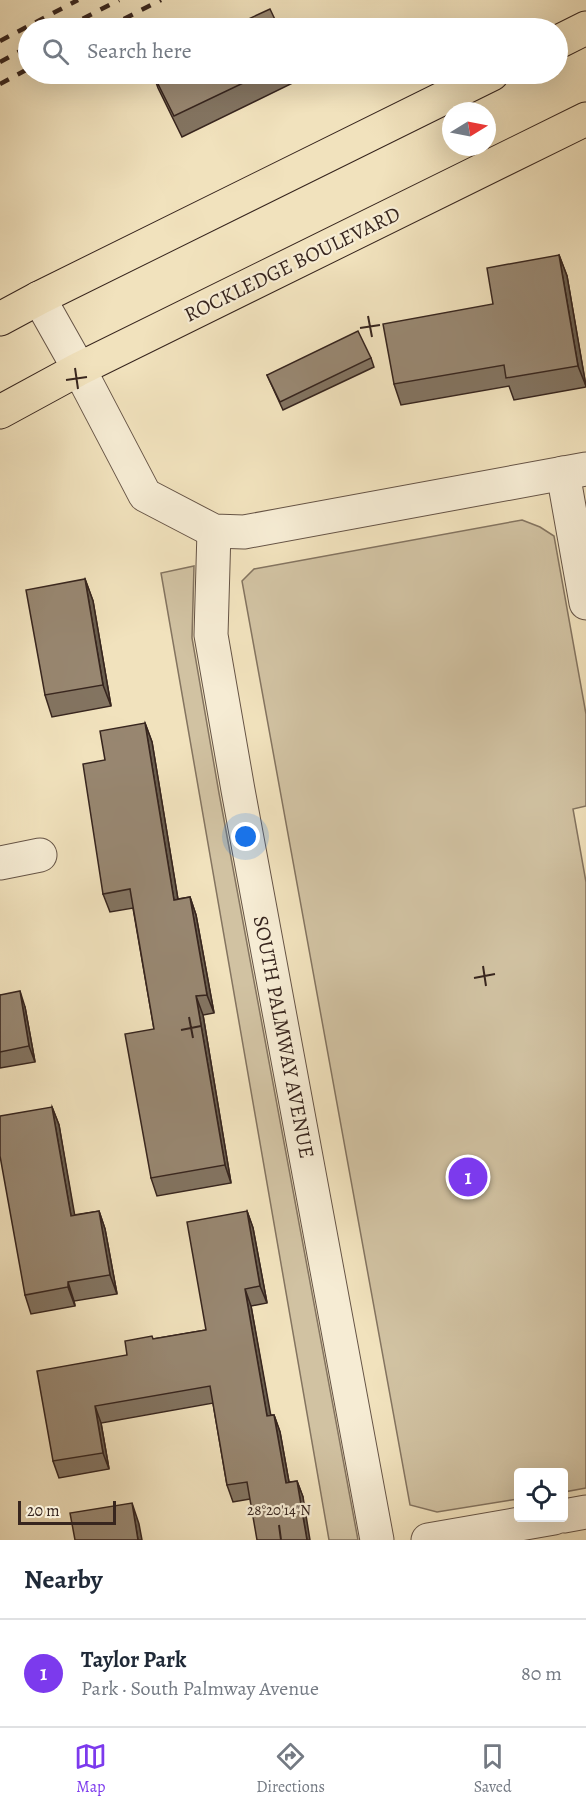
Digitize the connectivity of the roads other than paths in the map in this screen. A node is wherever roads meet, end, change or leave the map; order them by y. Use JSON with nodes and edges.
{"nodes":[{"id":1,"x":586,"y":28,"type":"edge"},
{"id":2,"x":568,"y":37,"type":"edge"},
{"id":3,"x":472,"y":84,"type":"edge"},
{"id":4,"x":586,"y":119,"type":"edge"},
{"id":5,"x":39,"y":298,"type":"junction"},
{"id":6,"x":0,"y":319,"type":"edge"},
{"id":7,"x":79,"y":369,"type":"junction"},
{"id":8,"x":0,"y":412,"type":"edge"},
{"id":9,"x":575,"y":471,"type":"edge"},
{"id":10,"x":229,"y":532,"type":"junction"},
{"id":11,"x":586,"y":603,"type":"edge"},
{"id":12,"x":40,"y":855,"type":"dead end"},
{"id":13,"x":0,"y":863,"type":"edge"},
{"id":14,"x":586,"y":1512,"type":"edge"},
{"id":15,"x":568,"y":1515,"type":"edge"},
{"id":16,"x":531,"y":1522,"type":"edge"},
{"id":17,"x":377,"y":1540,"type":"edge"},
{"id":18,"x":428,"y":1540,"type":"edge"}],
"edges":[{"from":1,"to":2,"type":"main road"},
{"from":3,"to":5,"type":"main road"},
{"from":4,"to":7,"type":"main road","name":"ROCKLEDGE BOULEVARD"},
{"from":5,"to":6,"type":"main road"},
{"from":5,"to":7,"type":"street"},
{"from":7,"to":8,"type":"main road","name":"ROCKLEDGE BOULEVARD"},
{"from":7,"to":10,"type":"street"},
{"from":9,"to":10,"type":"street"},
{"from":9,"to":11,"type":"street"},
{"from":10,"to":17,"type":"street","name":"SOUTH PALMWAY AVENUE"},
{"from":12,"to":13,"type":"street"},
{"from":14,"to":15,"type":"street"},
{"from":16,"to":18,"type":"street"}]}
